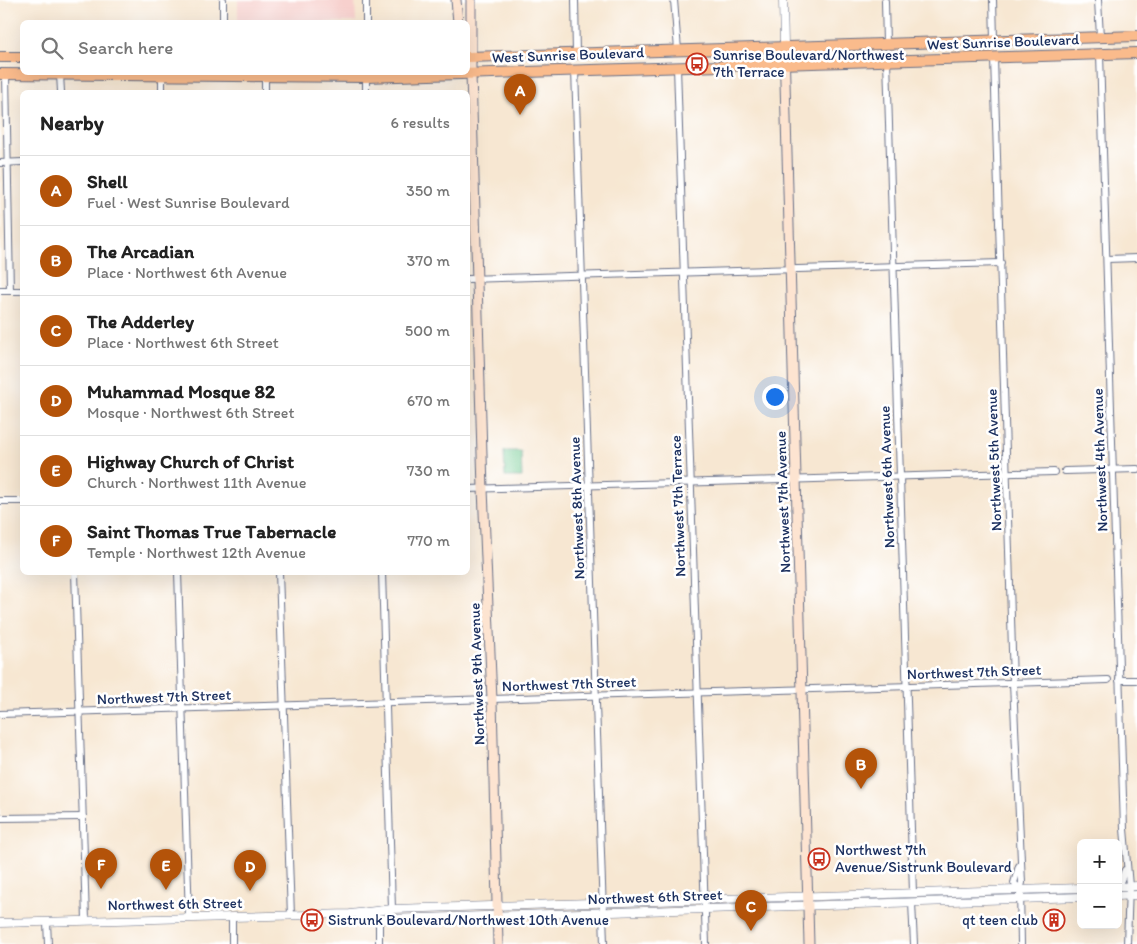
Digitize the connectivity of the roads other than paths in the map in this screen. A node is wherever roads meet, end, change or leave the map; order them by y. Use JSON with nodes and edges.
{"nodes":[{"id":1,"x":223,"y":0,"type":"edge"},
{"id":2,"x":366,"y":0,"type":"edge"},
{"id":3,"x":456,"y":0,"type":"edge"},
{"id":4,"x":471,"y":0,"type":"edge"},
{"id":5,"x":575,"y":0,"type":"edge"},
{"id":6,"x":674,"y":0,"type":"edge"},
{"id":7,"x":783,"y":0,"type":"edge"},
{"id":8,"x":993,"y":0,"type":"edge"},
{"id":9,"x":1098,"y":0,"type":"edge"},
{"id":10,"x":885,"y":1,"type":"edge"},
{"id":11,"x":223,"y":20,"type":"edge"},
{"id":12,"x":366,"y":20,"type":"edge"},
{"id":13,"x":458,"y":20,"type":"edge"},
{"id":14,"x":1100,"y":36,"type":"junction"},
{"id":15,"x":1137,"y":36,"type":"edge"},
{"id":16,"x":994,"y":40,"type":"junction"},
{"id":17,"x":1014,"y":40,"type":"junction"},
{"id":18,"x":886,"y":44,"type":"junction"},
{"id":19,"x":784,"y":46,"type":"junction"},
{"id":20,"x":678,"y":50,"type":"junction"},
{"id":21,"x":1137,"y":53,"type":"edge"},
{"id":22,"x":576,"y":54,"type":"junction"},
{"id":23,"x":1100,"y":54,"type":"junction"},
{"id":24,"x":0,"y":57,"type":"edge"},
{"id":25,"x":20,"y":57,"type":"edge"},
{"id":26,"x":470,"y":57,"type":"edge"},
{"id":27,"x":994,"y":58,"type":"junction"},
{"id":28,"x":887,"y":60,"type":"junction"},
{"id":29,"x":785,"y":62,"type":"junction"},
{"id":30,"x":677,"y":67,"type":"junction"},
{"id":31,"x":575,"y":70,"type":"junction"},
{"id":32,"x":470,"y":71,"type":"edge"},
{"id":33,"x":3,"y":74,"type":"edge"},
{"id":34,"x":20,"y":74,"type":"edge"},
{"id":35,"x":60,"y":75,"type":"edge"},
{"id":36,"x":111,"y":75,"type":"edge"},
{"id":37,"x":184,"y":75,"type":"edge"},
{"id":38,"x":225,"y":75,"type":"edge"},
{"id":39,"x":400,"y":75,"type":"edge"},
{"id":40,"x":469,"y":75,"type":"edge"},
{"id":41,"x":162,"y":76,"type":"junction"},
{"id":42,"x":265,"y":77,"type":"junction"},
{"id":43,"x":366,"y":77,"type":"junction"},
{"id":44,"x":61,"y":90,"type":"edge"},
{"id":45,"x":162,"y":90,"type":"edge"},
{"id":46,"x":265,"y":90,"type":"edge"},
{"id":47,"x":366,"y":90,"type":"edge"},
{"id":48,"x":470,"y":90,"type":"edge"},
{"id":49,"x":470,"y":94,"type":"edge"},
{"id":50,"x":20,"y":162,"type":"edge"},
{"id":51,"x":0,"y":163,"type":"edge"},
{"id":52,"x":8,"y":163,"type":"junction"},
{"id":53,"x":1137,"y":258,"type":"edge"},
{"id":54,"x":1107,"y":259,"type":"junction"},
{"id":55,"x":1001,"y":263,"type":"junction"},
{"id":56,"x":893,"y":266,"type":"junction"},
{"id":57,"x":790,"y":268,"type":"junction"},
{"id":58,"x":684,"y":272,"type":"junction"},
{"id":59,"x":582,"y":275,"type":"junction"},
{"id":60,"x":470,"y":278,"type":"edge"},
{"id":61,"x":478,"y":278,"type":"junction"},
{"id":62,"x":20,"y":290,"type":"edge"},
{"id":63,"x":0,"y":291,"type":"edge"},
{"id":64,"x":10,"y":291,"type":"junction"},
{"id":65,"x":1137,"y":469,"type":"edge"},
{"id":66,"x":1113,"y":470,"type":"junction"},
{"id":67,"x":1054,"y":472,"type":"dead end"},
{"id":68,"x":1065,"y":472,"type":"dead end"},
{"id":69,"x":1007,"y":474,"type":"junction"},
{"id":70,"x":899,"y":477,"type":"junction"},
{"id":71,"x":796,"y":480,"type":"junction"},
{"id":72,"x":690,"y":483,"type":"junction"},
{"id":73,"x":589,"y":486,"type":"junction"},
{"id":74,"x":482,"y":488,"type":"junction"},
{"id":75,"x":470,"y":489,"type":"edge"},
{"id":76,"x":0,"y":501,"type":"edge"},
{"id":77,"x":20,"y":501,"type":"edge"},
{"id":78,"x":75,"y":575,"type":"edge"},
{"id":79,"x":178,"y":575,"type":"edge"},
{"id":80,"x":280,"y":575,"type":"edge"},
{"id":81,"x":382,"y":575,"type":"edge"},
{"id":82,"x":1108,"y":680,"type":"dead end"},
{"id":83,"x":1119,"y":680,"type":"junction"},
{"id":84,"x":1137,"y":680,"type":"edge"},
{"id":85,"x":1013,"y":683,"type":"junction"},
{"id":86,"x":906,"y":686,"type":"junction"},
{"id":87,"x":802,"y":690,"type":"junction"},
{"id":88,"x":697,"y":693,"type":"junction"},
{"id":89,"x":595,"y":695,"type":"junction"},
{"id":90,"x":492,"y":700,"type":"junction"},
{"id":91,"x":385,"y":702,"type":"junction"},
{"id":92,"x":284,"y":705,"type":"junction"},
{"id":93,"x":182,"y":709,"type":"junction"},
{"id":94,"x":80,"y":712,"type":"junction"},
{"id":95,"x":0,"y":714,"type":"edge"},
{"id":96,"x":83,"y":817,"type":"junction"},
{"id":97,"x":0,"y":818,"type":"edge"},
{"id":98,"x":1126,"y":864,"type":"junction"},
{"id":99,"x":1119,"y":884,"type":"edge"},
{"id":100,"x":1133,"y":886,"type":"edge"},
{"id":101,"x":1077,"y":888,"type":"edge"},
{"id":102,"x":1020,"y":889,"type":"junction"},
{"id":103,"x":913,"y":892,"type":"junction"},
{"id":104,"x":1133,"y":895,"type":"edge"},
{"id":105,"x":807,"y":896,"type":"junction"},
{"id":106,"x":1077,"y":897,"type":"edge"},
{"id":107,"x":704,"y":899,"type":"junction"},
{"id":108,"x":1020,"y":899,"type":"junction"},
{"id":109,"x":602,"y":902,"type":"junction"},
{"id":110,"x":912,"y":902,"type":"junction"},
{"id":111,"x":808,"y":906,"type":"junction"},
{"id":112,"x":392,"y":909,"type":"junction"},
{"id":113,"x":706,"y":909,"type":"junction"},
{"id":114,"x":498,"y":911,"type":"junction"},
{"id":115,"x":602,"y":912,"type":"junction"},
{"id":116,"x":350,"y":914,"type":"junction"},
{"id":117,"x":291,"y":916,"type":"junction"},
{"id":118,"x":232,"y":917,"type":"junction"},
{"id":119,"x":189,"y":918,"type":"junction"},
{"id":120,"x":378,"y":919,"type":"junction"},
{"id":121,"x":86,"y":920,"type":"junction"},
{"id":122,"x":0,"y":922,"type":"edge"},
{"id":123,"x":47,"y":922,"type":"junction"},
{"id":124,"x":48,"y":944,"type":"edge"},
{"id":125,"x":232,"y":944,"type":"edge"},
{"id":126,"x":379,"y":944,"type":"edge"},
{"id":127,"x":498,"y":944,"type":"edge"},
{"id":128,"x":604,"y":944,"type":"edge"},
{"id":129,"x":706,"y":944,"type":"edge"},
{"id":130,"x":809,"y":944,"type":"edge"},
{"id":131,"x":914,"y":944,"type":"edge"},
{"id":132,"x":1021,"y":944,"type":"edge"},
{"id":133,"x":1127,"y":944,"type":"edge"}],
"edges":[{"from":1,"to":11,"type":"street"},
{"from":2,"to":12,"type":"street"},
{"from":3,"to":13,"type":"main road"},
{"from":4,"to":26,"type":"main road","name":"Northwest 9th Avenue"},
{"from":5,"to":22,"type":"street"},
{"from":6,"to":20,"type":"street"},
{"from":7,"to":19,"type":"street","name":"Northwest 7th Avenue"},
{"from":8,"to":16,"type":"street"},
{"from":9,"to":14,"type":"street"},
{"from":10,"to":18,"type":"street"},
{"from":14,"to":15,"type":"main road","name":"West Sunrise Boulevard"},
{"from":14,"to":17,"type":"main road","name":"West Sunrise Boulevard"},
{"from":16,"to":17,"type":"main road","name":"West Sunrise Boulevard"},
{"from":16,"to":18,"type":"main road","name":"West Sunrise Boulevard"},
{"from":17,"to":27,"type":"main road"},
{"from":18,"to":19,"type":"main road","name":"West Sunrise Boulevard"},
{"from":19,"to":20,"type":"main road","name":"West Sunrise Boulevard"},
{"from":19,"to":29,"type":"main road","name":"Northwest 7th Avenue"},
{"from":20,"to":22,"type":"main road","name":"West Sunrise Boulevard"},
{"from":21,"to":23,"type":"main road","name":"West Sunrise Boulevard"},
{"from":22,"to":26,"type":"main road","name":"West Sunrise Boulevard"},
{"from":23,"to":27,"type":"main road","name":"West Sunrise Boulevard"},
{"from":23,"to":54,"type":"street","name":"Northwest 4th Avenue"},
{"from":24,"to":25,"type":"main road"},
{"from":27,"to":28,"type":"main road","name":"West Sunrise Boulevard"},
{"from":27,"to":55,"type":"street","name":"Northwest 5th Avenue"},
{"from":28,"to":29,"type":"main road","name":"West Sunrise Boulevard"},
{"from":28,"to":56,"type":"street","name":"Northwest 6th Avenue"},
{"from":29,"to":30,"type":"main road","name":"West Sunrise Boulevard"},
{"from":29,"to":57,"type":"main road","name":"Northwest 7th Avenue"},
{"from":30,"to":31,"type":"main road","name":"West Sunrise Boulevard"},
{"from":30,"to":58,"type":"street","name":"Northwest 7th Terrace"},
{"from":31,"to":32,"type":"main road","name":"West Sunrise Boulevard"},
{"from":31,"to":59,"type":"street","name":"Northwest 8th Avenue"},
{"from":33,"to":34,"type":"main road","name":"West Sunrise Boulevard"},
{"from":33,"to":52,"type":"street"},
{"from":35,"to":44,"type":"street"},
{"from":36,"to":41,"type":"main road","name":"West Sunrise Boulevard"},
{"from":37,"to":41,"type":"main road","name":"West Sunrise Boulevard"},
{"from":38,"to":42,"type":"main road","name":"West Sunrise Boulevard"},
{"from":39,"to":43,"type":"main road","name":"West Sunrise Boulevard"},
{"from":40,"to":48,"type":"main road","name":"Northwest 9th Avenue"},
{"from":41,"to":45,"type":"street"},
{"from":42,"to":43,"type":"main road","name":"West Sunrise Boulevard"},
{"from":42,"to":46,"type":"street"},
{"from":43,"to":47,"type":"street"},
{"from":49,"to":61,"type":"main road","name":"Northwest 9th Avenue"},
{"from":50,"to":52,"type":"street"},
{"from":51,"to":52,"type":"street"},
{"from":52,"to":64,"type":"street"},
{"from":53,"to":54,"type":"street"},
{"from":54,"to":66,"type":"street","name":"Northwest 4th Avenue"},
{"from":55,"to":56,"type":"street"},
{"from":55,"to":69,"type":"street","name":"Northwest 5th Avenue"},
{"from":56,"to":57,"type":"street"},
{"from":56,"to":70,"type":"street","name":"Northwest 6th Avenue"},
{"from":57,"to":58,"type":"street"},
{"from":57,"to":71,"type":"main road","name":"Northwest 7th Avenue"},
{"from":58,"to":59,"type":"street"},
{"from":58,"to":72,"type":"street","name":"Northwest 7th Terrace"},
{"from":59,"to":61,"type":"street"},
{"from":59,"to":73,"type":"street","name":"Northwest 8th Avenue"},
{"from":60,"to":61,"type":"street"},
{"from":61,"to":74,"type":"main road","name":"Northwest 9th Avenue"},
{"from":62,"to":64,"type":"street"},
{"from":63,"to":64,"type":"street"},
{"from":65,"to":66,"type":"street"},
{"from":66,"to":68,"type":"street"},
{"from":66,"to":83,"type":"street","name":"Northwest 4th Avenue"},
{"from":67,"to":69,"type":"street"},
{"from":69,"to":70,"type":"street"},
{"from":69,"to":85,"type":"street","name":"Northwest 5th Avenue"},
{"from":70,"to":71,"type":"street"},
{"from":70,"to":86,"type":"street","name":"Northwest 6th Avenue"},
{"from":71,"to":72,"type":"street"},
{"from":71,"to":87,"type":"main road","name":"Northwest 7th Avenue"},
{"from":72,"to":73,"type":"street"},
{"from":72,"to":88,"type":"street","name":"Northwest 7th Terrace"},
{"from":73,"to":74,"type":"street"},
{"from":73,"to":89,"type":"street","name":"Northwest 8th Avenue"},
{"from":74,"to":75,"type":"street"},
{"from":74,"to":90,"type":"main road","name":"Northwest 9th Avenue"},
{"from":76,"to":77,"type":"street"},
{"from":78,"to":94,"type":"street"},
{"from":79,"to":93,"type":"street"},
{"from":80,"to":92,"type":"street"},
{"from":81,"to":91,"type":"street"},
{"from":82,"to":85,"type":"street","name":"Northwest 7th Street"},
{"from":83,"to":84,"type":"street"},
{"from":83,"to":98,"type":"street","name":"Northwest 4th Avenue"},
{"from":85,"to":86,"type":"street","name":"Northwest 7th Street"},
{"from":85,"to":102,"type":"street","name":"Northwest 5th Avenue"},
{"from":86,"to":87,"type":"street","name":"Northwest 7th Street"},
{"from":86,"to":103,"type":"street","name":"Northwest 6th Avenue"},
{"from":87,"to":88,"type":"street","name":"Northwest 7th Street"},
{"from":87,"to":105,"type":"main road","name":"Northwest 7th Avenue"},
{"from":88,"to":89,"type":"street","name":"Northwest 7th Street"},
{"from":88,"to":107,"type":"street","name":"Northwest 7th Terrace"},
{"from":89,"to":90,"type":"street","name":"Northwest 7th Street"},
{"from":89,"to":109,"type":"street","name":"Northwest 8th Avenue"},
{"from":90,"to":91,"type":"street","name":"Northwest 7th Street"},
{"from":90,"to":114,"type":"main road","name":"Northwest 9th Avenue"},
{"from":91,"to":92,"type":"street","name":"Northwest 7th Street"},
{"from":91,"to":112,"type":"street"},
{"from":92,"to":93,"type":"street","name":"Northwest 7th Street"},
{"from":92,"to":117,"type":"street"},
{"from":93,"to":94,"type":"street","name":"Northwest 7th Street"},
{"from":93,"to":119,"type":"street"},
{"from":94,"to":95,"type":"street","name":"Northwest 7th Street"},
{"from":94,"to":96,"type":"street"},
{"from":96,"to":97,"type":"street"},
{"from":96,"to":121,"type":"street"},
{"from":98,"to":99,"type":"street","name":"Northwest 4th Avenue"},
{"from":98,"to":100,"type":"street","name":"Northwest 4th Avenue"},
{"from":100,"to":104,"type":"street","name":"Northwest 4th Avenue"},
{"from":101,"to":102,"type":"street","name":"Northwest 6th Street"},
{"from":102,"to":103,"type":"street","name":"Northwest 6th Street"},
{"from":102,"to":108,"type":"street","name":"Northwest 5th Avenue"},
{"from":103,"to":105,"type":"street","name":"Northwest 6th Street"},
{"from":104,"to":133,"type":"street","name":"Northwest 4th Avenue"},
{"from":105,"to":107,"type":"street","name":"Northwest 6th Street"},
{"from":105,"to":111,"type":"main road","name":"Northwest 7th Avenue"},
{"from":106,"to":108,"type":"street","name":"Northwest 6th Street"},
{"from":107,"to":109,"type":"street","name":"Northwest 6th Street"},
{"from":107,"to":113,"type":"street","name":"Northwest 7th Terrace"},
{"from":108,"to":110,"type":"street","name":"Northwest 6th Street"},
{"from":108,"to":132,"type":"street","name":"Northwest 5th Avenue"},
{"from":109,"to":114,"type":"street","name":"Northwest 6th Street"},
{"from":109,"to":115,"type":"street","name":"Northwest 8th Avenue"},
{"from":110,"to":111,"type":"street","name":"Northwest 6th Street"},
{"from":110,"to":131,"type":"street"},
{"from":111,"to":113,"type":"street","name":"Northwest 6th Street"},
{"from":111,"to":130,"type":"main road","name":"Northwest 7th Avenue"},
{"from":112,"to":114,"type":"street","name":"Northwest 6th Street"},
{"from":112,"to":116,"type":"street","name":"Northwest 6th Street"},
{"from":113,"to":115,"type":"street","name":"Northwest 6th Street"},
{"from":113,"to":129,"type":"street","name":"Northwest 7th Terrace"},
{"from":114,"to":115,"type":"street","name":"Northwest 6th Street"},
{"from":114,"to":120,"type":"street","name":"Northwest 6th Street"},
{"from":114,"to":127,"type":"main road","name":"Northwest 9th Avenue"},
{"from":115,"to":128,"type":"street","name":"Northwest 8th Avenue"},
{"from":116,"to":117,"type":"street","name":"Northwest 6th Street"},
{"from":116,"to":120,"type":"street","name":"Northwest 6th Street"},
{"from":117,"to":118,"type":"street","name":"Northwest 6th Street"},
{"from":118,"to":119,"type":"street","name":"Northwest 6th Street"},
{"from":118,"to":125,"type":"street"},
{"from":119,"to":121,"type":"street","name":"Northwest 6th Street"},
{"from":120,"to":126,"type":"street"},
{"from":121,"to":123,"type":"street","name":"Northwest 6th Street"},
{"from":122,"to":123,"type":"street","name":"Northwest 6th Street"},
{"from":123,"to":124,"type":"street"}]}
